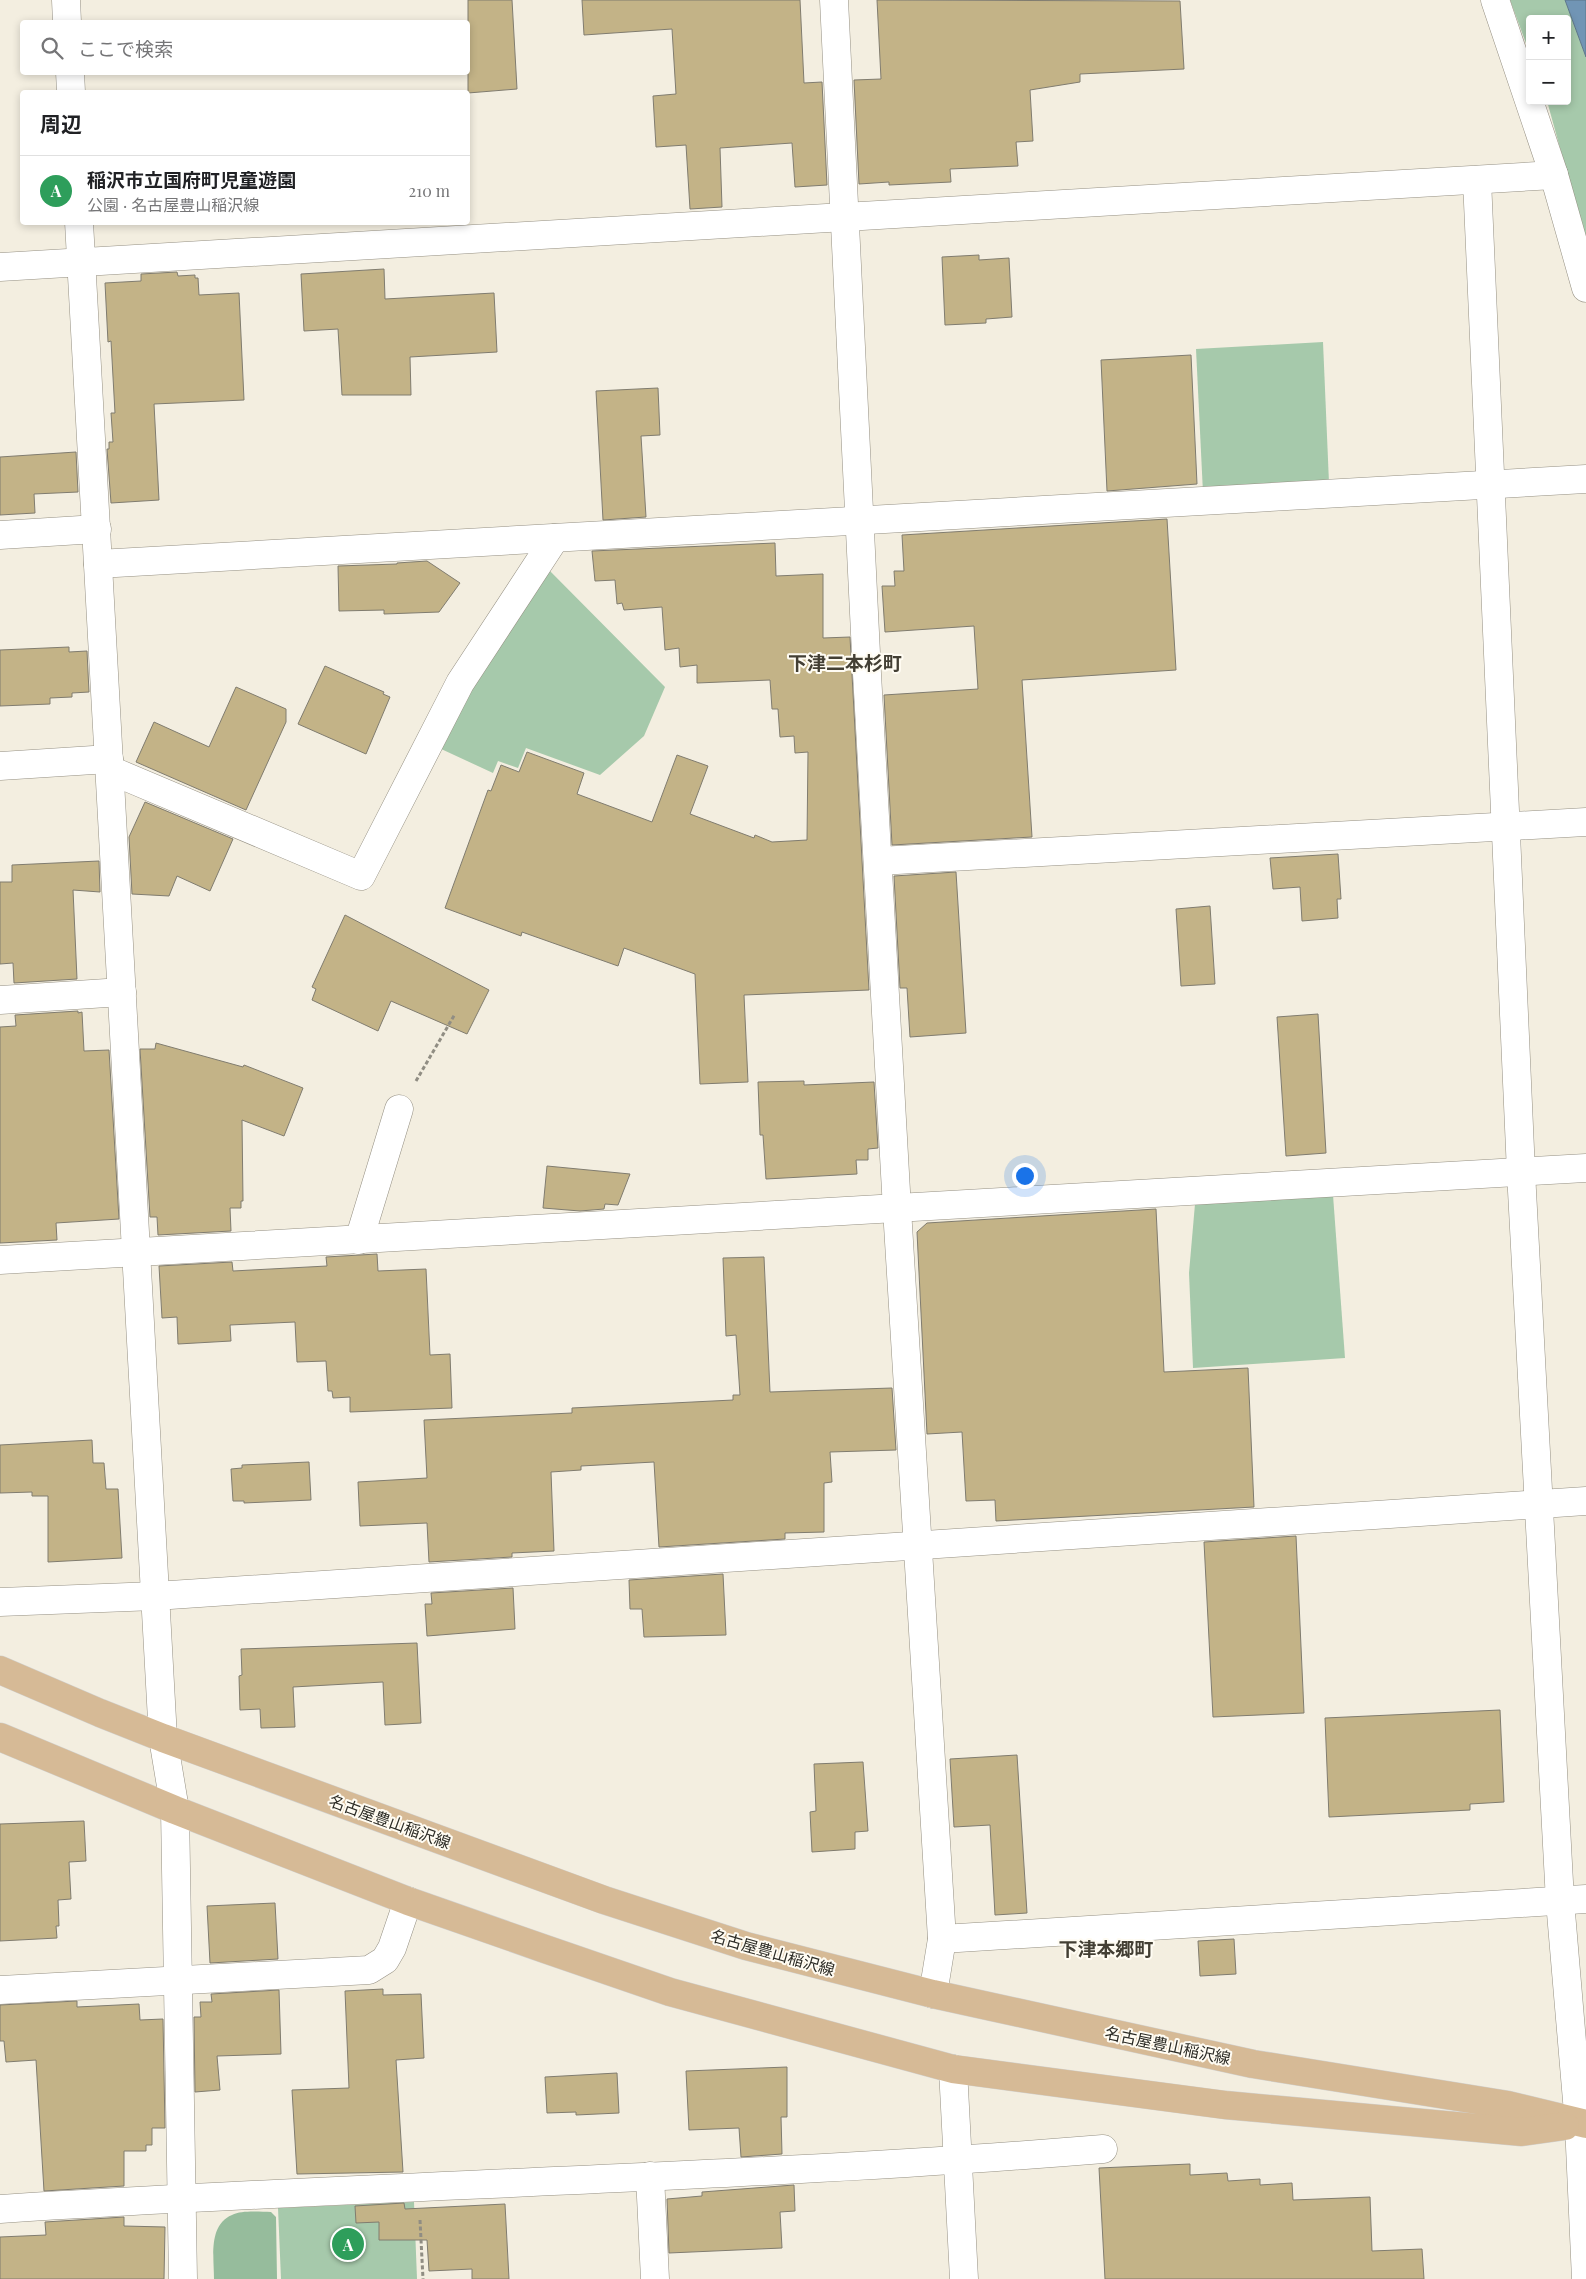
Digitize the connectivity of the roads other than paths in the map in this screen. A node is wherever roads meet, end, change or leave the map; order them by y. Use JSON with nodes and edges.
{"nodes":[{"id":1,"x":66,"y":0,"type":"edge"},
{"id":2,"x":834,"y":0,"type":"edge"},
{"id":3,"x":1495,"y":0,"type":"edge"},
{"id":4,"x":67,"y":20,"type":"edge"},
{"id":5,"x":70,"y":75,"type":"edge"},
{"id":6,"x":71,"y":90,"type":"edge"},
{"id":7,"x":1554,"y":175,"type":"junction"},
{"id":8,"x":1477,"y":180,"type":"junction"},
{"id":9,"x":845,"y":217,"type":"junction"},
{"id":10,"x":79,"y":225,"type":"edge"},
{"id":11,"x":81,"y":262,"type":"junction"},
{"id":12,"x":0,"y":267,"type":"edge"},
{"id":13,"x":1586,"y":288,"type":"edge"},
{"id":14,"x":1586,"y":479,"type":"edge"},
{"id":15,"x":1490,"y":484,"type":"junction"},
{"id":16,"x":861,"y":520,"type":"junction"},
{"id":17,"x":97,"y":529,"type":"junction"},
{"id":18,"x":0,"y":534,"type":"edge"},
{"id":19,"x":555,"y":538,"type":"junction"},
{"id":20,"x":98,"y":564,"type":"junction"},
{"id":21,"x":110,"y":765,"type":"junction"},
{"id":22,"x":0,"y":766,"type":"edge"},
{"id":23,"x":1586,"y":822,"type":"edge"},
{"id":24,"x":1506,"y":826,"type":"junction"},
{"id":25,"x":878,"y":861,"type":"junction"},
{"id":26,"x":122,"y":992,"type":"junction"},
{"id":27,"x":0,"y":1000,"type":"edge"},
{"id":28,"x":399,"y":1109,"type":"road end"},
{"id":29,"x":1586,"y":1168,"type":"edge"},
{"id":30,"x":1521,"y":1172,"type":"junction"},
{"id":31,"x":897,"y":1209,"type":"junction"},
{"id":32,"x":359,"y":1240,"type":"junction"},
{"id":33,"x":137,"y":1253,"type":"junction"},
{"id":34,"x":0,"y":1260,"type":"edge"},
{"id":35,"x":1586,"y":1502,"type":"edge"},
{"id":36,"x":1540,"y":1505,"type":"junction"},
{"id":37,"x":918,"y":1546,"type":"junction"},
{"id":38,"x":155,"y":1596,"type":"junction"},
{"id":39,"x":0,"y":1602,"type":"edge"},
{"id":40,"x":0,"y":1670,"type":"edge"},
{"id":41,"x":0,"y":1737,"type":"edge"},
{"id":42,"x":164,"y":1738,"type":"junction"},
{"id":43,"x":175,"y":1810,"type":"junction"},
{"id":44,"x":1573,"y":1900,"type":"edge"},
{"id":45,"x":408,"y":1901,"type":"junction"},
{"id":46,"x":942,"y":1939,"type":"junction"},
{"id":47,"x":178,"y":1979,"type":"junction"},
{"id":48,"x":0,"y":1990,"type":"edge"},
{"id":49,"x":933,"y":1994,"type":"junction"},
{"id":50,"x":953,"y":2070,"type":"junction"},
{"id":51,"x":1582,"y":2124,"type":"edge"},
{"id":52,"x":1104,"y":2149,"type":"dead end"},
{"id":53,"x":958,"y":2161,"type":"junction"},
{"id":54,"x":650,"y":2176,"type":"junction"},
{"id":55,"x":182,"y":2198,"type":"junction"},
{"id":56,"x":0,"y":2209,"type":"edge"},
{"id":57,"x":183,"y":2279,"type":"edge"},
{"id":58,"x":655,"y":2279,"type":"edge"},
{"id":59,"x":964,"y":2279,"type":"edge"},
{"id":60,"x":1586,"y":2279,"type":"edge"}],
"edges":[{"from":1,"to":4,"type":"street"},
{"from":2,"to":9,"type":"street"},
{"from":3,"to":7,"type":"street"},
{"from":5,"to":6,"type":"street"},
{"from":7,"to":8,"type":"street"},
{"from":7,"to":13,"type":"street"},
{"from":8,"to":9,"type":"street"},
{"from":8,"to":15,"type":"street"},
{"from":9,"to":11,"type":"street"},
{"from":9,"to":16,"type":"street"},
{"from":10,"to":11,"type":"street"},
{"from":11,"to":12,"type":"street"},
{"from":11,"to":17,"type":"street"},
{"from":14,"to":15,"type":"street"},
{"from":15,"to":16,"type":"street"},
{"from":15,"to":24,"type":"street"},
{"from":16,"to":19,"type":"street"},
{"from":16,"to":25,"type":"street"},
{"from":17,"to":18,"type":"street"},
{"from":17,"to":20,"type":"street"},
{"from":19,"to":20,"type":"street"},
{"from":19,"to":21,"type":"street"},
{"from":20,"to":21,"type":"street"},
{"from":21,"to":22,"type":"street"},
{"from":21,"to":26,"type":"street"},
{"from":23,"to":24,"type":"street"},
{"from":24,"to":25,"type":"street"},
{"from":24,"to":30,"type":"street"},
{"from":25,"to":31,"type":"street"},
{"from":26,"to":27,"type":"street"},
{"from":26,"to":33,"type":"street"},
{"from":28,"to":32,"type":"street"},
{"from":29,"to":30,"type":"street"},
{"from":30,"to":31,"type":"street"},
{"from":30,"to":36,"type":"street"},
{"from":31,"to":32,"type":"street"},
{"from":31,"to":37,"type":"street"},
{"from":32,"to":33,"type":"street"},
{"from":33,"to":34,"type":"street"},
{"from":33,"to":38,"type":"street"},
{"from":35,"to":36,"type":"street"},
{"from":36,"to":37,"type":"street"},
{"from":36,"to":44,"type":"street"},
{"from":37,"to":38,"type":"street"},
{"from":37,"to":46,"type":"street"},
{"from":38,"to":39,"type":"street"},
{"from":38,"to":42,"type":"street"},
{"from":40,"to":42,"type":"main road","name":"名古屋豊山稲沢線"},
{"from":41,"to":43,"type":"main road"},
{"from":42,"to":43,"type":"street"},
{"from":42,"to":49,"type":"main road","name":"名古屋豊山稲沢線"},
{"from":43,"to":45,"type":"main road"},
{"from":43,"to":47,"type":"street"},
{"from":44,"to":46,"type":"street"},
{"from":44,"to":51,"type":"street"},
{"from":45,"to":47,"type":"street"},
{"from":45,"to":50,"type":"main road"},
{"from":46,"to":49,"type":"street"},
{"from":47,"to":48,"type":"street"},
{"from":47,"to":55,"type":"street"},
{"from":49,"to":51,"type":"main road","name":"名古屋豊山稲沢線"},
{"from":50,"to":51,"type":"main road"},
{"from":50,"to":53,"type":"street"},
{"from":51,"to":60,"type":"street"},
{"from":52,"to":53,"type":"street"},
{"from":53,"to":54,"type":"street"},
{"from":53,"to":59,"type":"street"},
{"from":54,"to":55,"type":"street"},
{"from":54,"to":58,"type":"street"},
{"from":55,"to":56,"type":"street"},
{"from":55,"to":57,"type":"street"}]}
